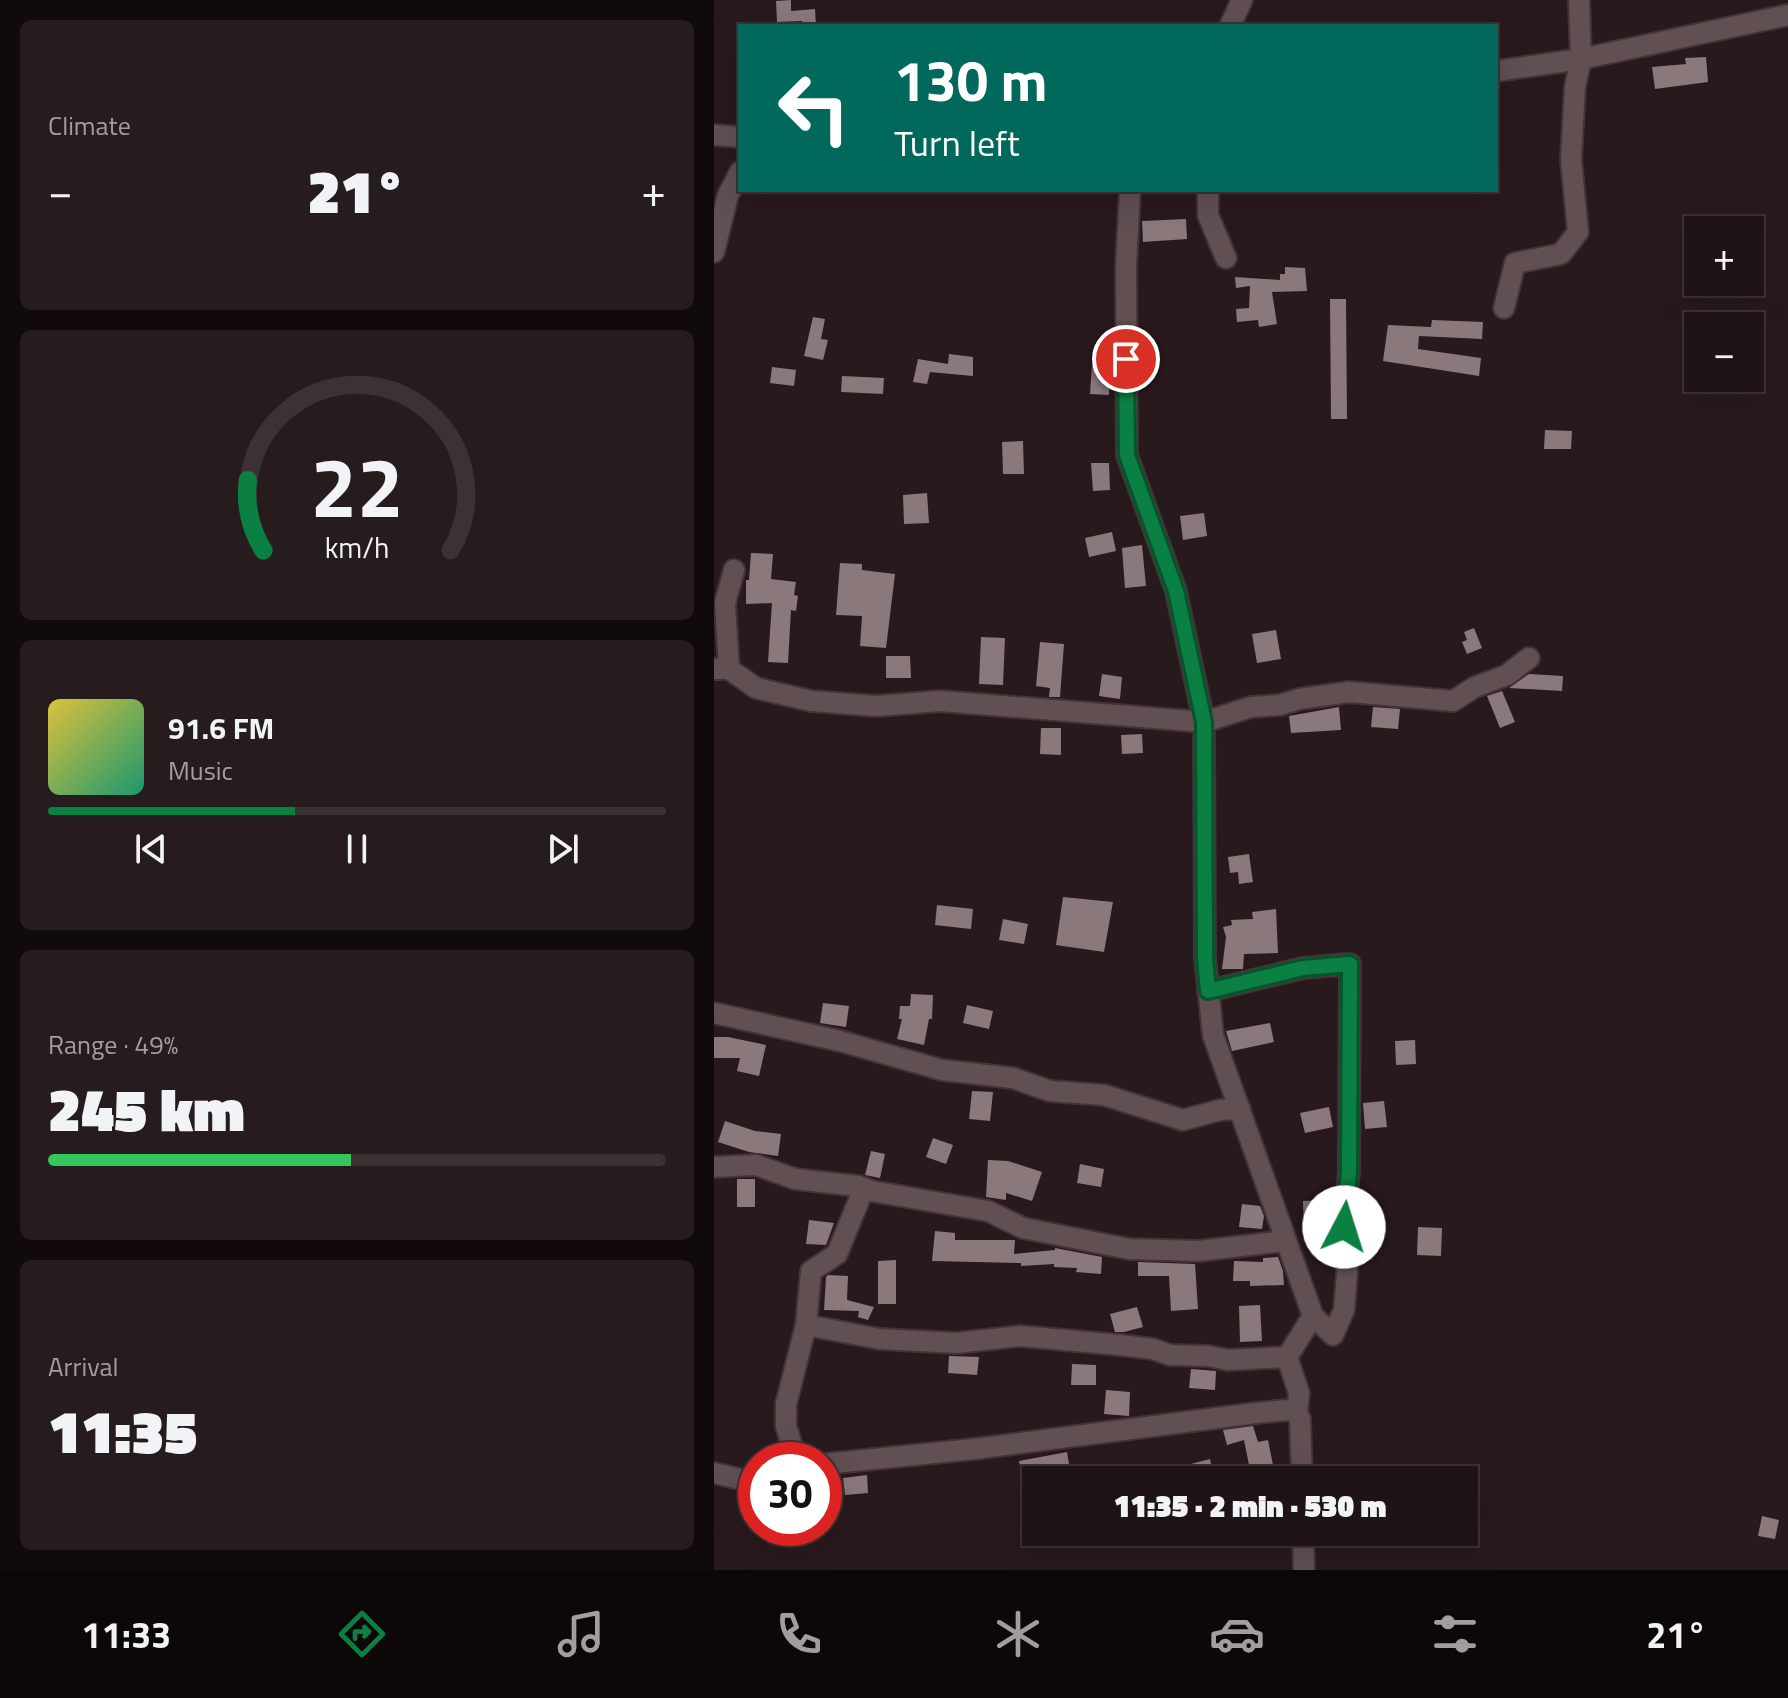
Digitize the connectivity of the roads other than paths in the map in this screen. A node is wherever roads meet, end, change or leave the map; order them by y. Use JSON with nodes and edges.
{"nodes":[{"id":1,"x":1242,"y":0,"type":"edge"},
{"id":2,"x":1579,"y":0,"type":"edge"},
{"id":3,"x":1788,"y":15,"type":"edge"},
{"id":4,"x":1231,"y":24,"type":"edge"},
{"id":5,"x":1581,"y":59,"type":"junction"},
{"id":6,"x":1498,"y":71,"type":"edge"},
{"id":7,"x":714,"y":135,"type":"edge"},
{"id":8,"x":738,"y":137,"type":"edge"},
{"id":9,"x":738,"y":176,"type":"edge"},
{"id":10,"x":1130,"y":192,"type":"edge"},
{"id":11,"x":1208,"y":192,"type":"edge"},
{"id":12,"x":714,"y":252,"type":"edge"},
{"id":13,"x":1226,"y":258,"type":"dead end"},
{"id":14,"x":1504,"y":308,"type":"dead end"},
{"id":15,"x":734,"y":570,"type":"dead end"},
{"id":16,"x":1529,"y":658,"type":"dead end"},
{"id":17,"x":722,"y":669,"type":"edge"},
{"id":18,"x":1204,"y":722,"type":"junction"},
{"id":19,"x":1208,"y":991,"type":"junction"},
{"id":20,"x":714,"y":1013,"type":"edge"},
{"id":21,"x":1240,"y":1109,"type":"junction"},
{"id":22,"x":714,"y":1167,"type":"edge"},
{"id":23,"x":864,"y":1188,"type":"junction"},
{"id":24,"x":1285,"y":1241,"type":"junction"},
{"id":25,"x":1313,"y":1316,"type":"junction"},
{"id":26,"x":806,"y":1325,"type":"junction"},
{"id":27,"x":1287,"y":1357,"type":"junction"},
{"id":28,"x":1297,"y":1412,"type":"junction"},
{"id":29,"x":791,"y":1442,"type":"edge"},
{"id":30,"x":842,"y":1462,"type":"edge"},
{"id":31,"x":1302,"y":1466,"type":"edge"},
{"id":32,"x":714,"y":1473,"type":"edge"},
{"id":33,"x":738,"y":1479,"type":"edge"},
{"id":34,"x":1303,"y":1546,"type":"edge"},
{"id":35,"x":1304,"y":1570,"type":"edge"}],
"edges":[{"from":1,"to":4,"type":"street"},
{"from":2,"to":5,"type":"street"},
{"from":3,"to":5,"type":"street"},
{"from":5,"to":6,"type":"street"},
{"from":5,"to":14,"type":"street"},
{"from":7,"to":8,"type":"street"},
{"from":9,"to":12,"type":"street"},
{"from":10,"to":18,"type":"street"},
{"from":11,"to":13,"type":"street"},
{"from":15,"to":17,"type":"street"},
{"from":16,"to":18,"type":"street"},
{"from":17,"to":18,"type":"street"},
{"from":18,"to":19,"type":"street"},
{"from":19,"to":21,"type":"street"},
{"from":19,"to":25,"type":"street"},
{"from":20,"to":21,"type":"street"},
{"from":21,"to":24,"type":"street"},
{"from":22,"to":23,"type":"street"},
{"from":23,"to":24,"type":"street"},
{"from":23,"to":26,"type":"street"},
{"from":24,"to":25,"type":"street"},
{"from":25,"to":27,"type":"street"},
{"from":26,"to":27,"type":"street"},
{"from":26,"to":29,"type":"street"},
{"from":27,"to":28,"type":"street"},
{"from":28,"to":30,"type":"street"},
{"from":28,"to":31,"type":"street"},
{"from":32,"to":33,"type":"street"},
{"from":34,"to":35,"type":"street"}]}
